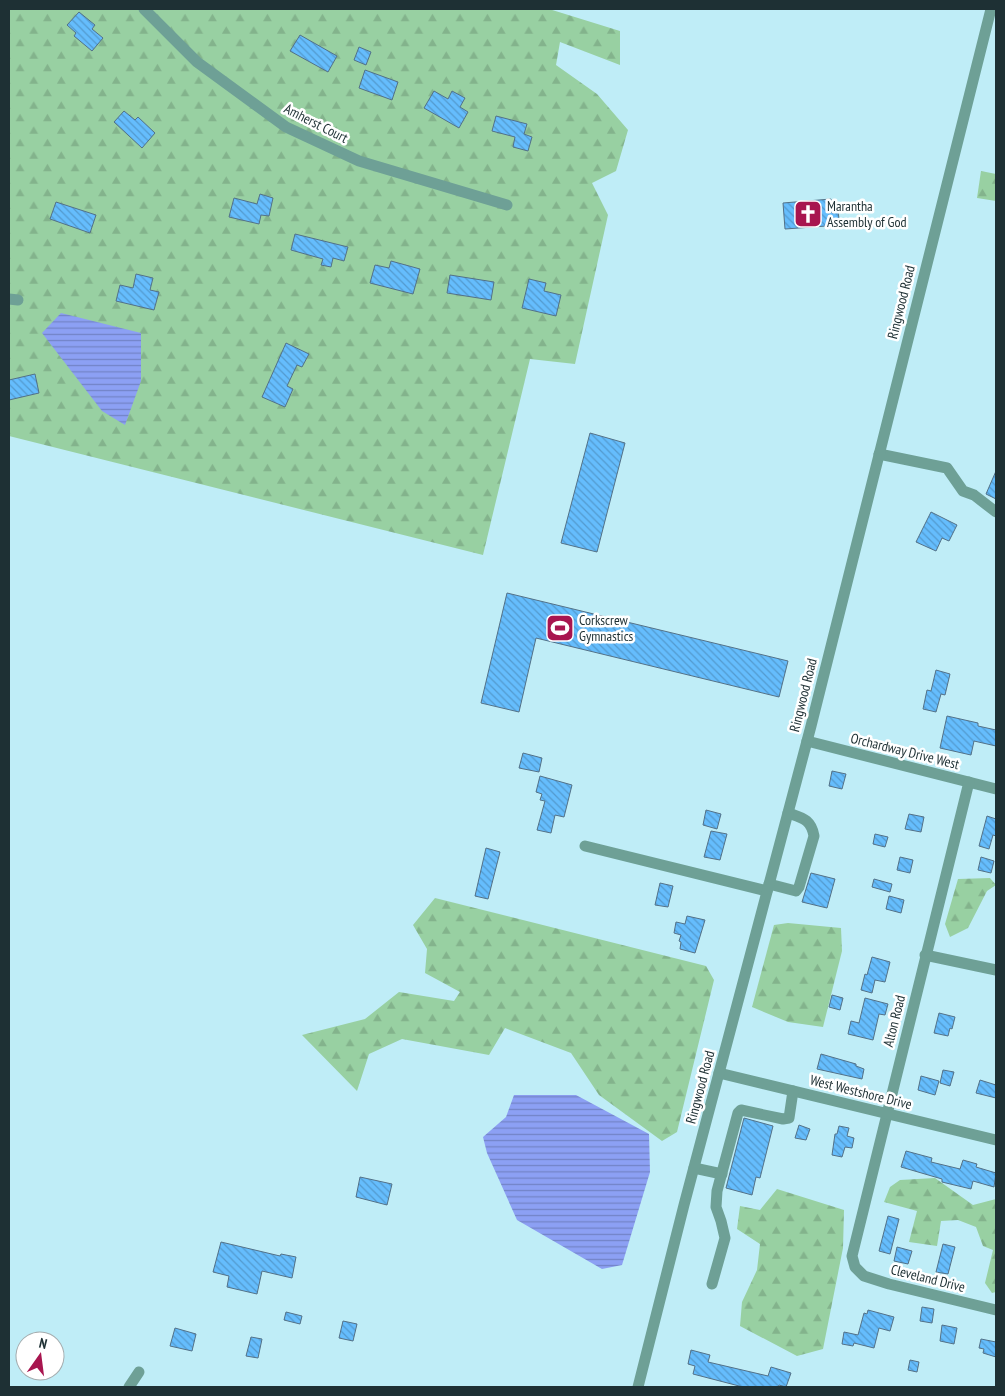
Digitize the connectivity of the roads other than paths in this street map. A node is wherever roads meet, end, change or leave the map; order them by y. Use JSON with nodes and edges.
{"nodes":[{"id":1,"x":144,"y":9,"type":"edge"},
{"id":2,"x":991,"y":9,"type":"edge"},
{"id":3,"x":507,"y":205,"type":"dead end"},
{"id":4,"x":879,"y":454,"type":"junction"},
{"id":5,"x":996,"y":512,"type":"edge"},
{"id":6,"x":807,"y":741,"type":"junction"},
{"id":7,"x":968,"y":782,"type":"junction"},
{"id":8,"x":996,"y":789,"type":"edge"},
{"id":9,"x":788,"y":813,"type":"junction"},
{"id":10,"x":585,"y":846,"type":"dead end"},
{"id":11,"x":768,"y":888,"type":"junction"},
{"id":12,"x":925,"y":955,"type":"junction"},
{"id":13,"x":996,"y":970,"type":"edge"},
{"id":14,"x":719,"y":1073,"type":"junction"},
{"id":15,"x":794,"y":1091,"type":"junction"},
{"id":16,"x":887,"y":1114,"type":"junction"},
{"id":17,"x":996,"y":1140,"type":"edge"},
{"id":18,"x":694,"y":1168,"type":"junction"},
{"id":19,"x":722,"y":1174,"type":"junction"},
{"id":20,"x":855,"y":1267,"type":"joint"},
{"id":21,"x":712,"y":1284,"type":"dead end"},
{"id":22,"x":996,"y":1310,"type":"edge"},
{"id":23,"x":139,"y":1372,"type":"dead end"},
{"id":24,"x":129,"y":1387,"type":"edge"},
{"id":25,"x":638,"y":1387,"type":"edge"}],
"edges":[{"from":1,"to":3,"type":"street","name":"Amherst Court"},
{"from":2,"to":4,"type":"street","name":"Ringwood Road"},
{"from":4,"to":5,"type":"street"},
{"from":4,"to":6,"type":"street","name":"Ringwood Road"},
{"from":6,"to":7,"type":"street","name":"Orchardway Drive West"},
{"from":6,"to":9,"type":"street","name":"Ringwood Road"},
{"from":7,"to":8,"type":"street","name":"Orchardway Drive West"},
{"from":7,"to":12,"type":"street","name":"Alton Road"},
{"from":9,"to":11,"type":"street","name":"Ringwood Road"},
{"from":9,"to":11,"type":"street"},
{"from":10,"to":11,"type":"street"},
{"from":11,"to":14,"type":"street","name":"Ringwood Road"},
{"from":12,"to":13,"type":"street"},
{"from":12,"to":16,"type":"street","name":"Alton Road"},
{"from":14,"to":15,"type":"street","name":"West Westshore Drive"},
{"from":14,"to":18,"type":"street","name":"Ringwood Road"},
{"from":15,"to":16,"type":"street","name":"West Westshore Drive"},
{"from":15,"to":19,"type":"street"},
{"from":16,"to":17,"type":"street","name":"West Westshore Drive"},
{"from":16,"to":20,"type":"street","name":"Alton Road"},
{"from":18,"to":19,"type":"street"},
{"from":18,"to":25,"type":"street","name":"Ringwood Road"},
{"from":19,"to":21,"type":"street"},
{"from":20,"to":22,"type":"street","name":"Cleveland Drive"},
{"from":23,"to":24,"type":"street"}]}
